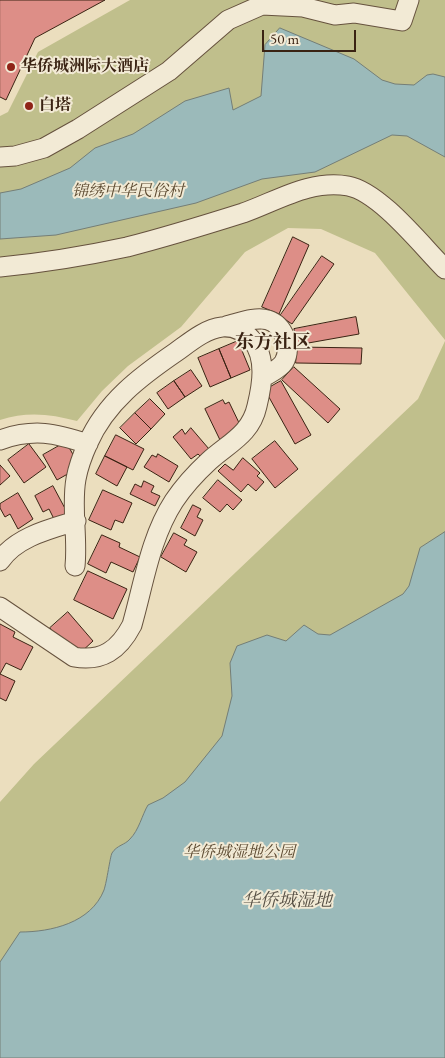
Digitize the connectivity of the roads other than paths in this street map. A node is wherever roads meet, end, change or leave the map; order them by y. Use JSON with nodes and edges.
{"nodes":[{"id":1,"x":409,"y":0,"type":"edge"},
{"id":2,"x":0,"y":157,"type":"edge"},
{"id":3,"x":0,"y":267,"type":"edge"},
{"id":4,"x":445,"y":269,"type":"edge"},
{"id":5,"x":223,"y":327,"type":"junction"},
{"id":6,"x":262,"y":378,"type":"junction"},
{"id":7,"x":0,"y":440,"type":"edge"},
{"id":8,"x":88,"y":444,"type":"junction"},
{"id":9,"x":76,"y":521,"type":"junction"},
{"id":10,"x":0,"y":561,"type":"edge"},
{"id":11,"x":75,"y":566,"type":"dead end"},
{"id":12,"x":0,"y":606,"type":"edge"}],
"edges":[{"from":1,"to":2,"type":"street"},
{"from":3,"to":4,"type":"street"},
{"from":5,"to":6,"type":"street"},
{"from":5,"to":6,"type":"street"},
{"from":5,"to":8,"type":"street"},
{"from":6,"to":12,"type":"street"},
{"from":7,"to":8,"type":"street"},
{"from":8,"to":9,"type":"street"},
{"from":9,"to":10,"type":"street"},
{"from":9,"to":11,"type":"street"}]}
